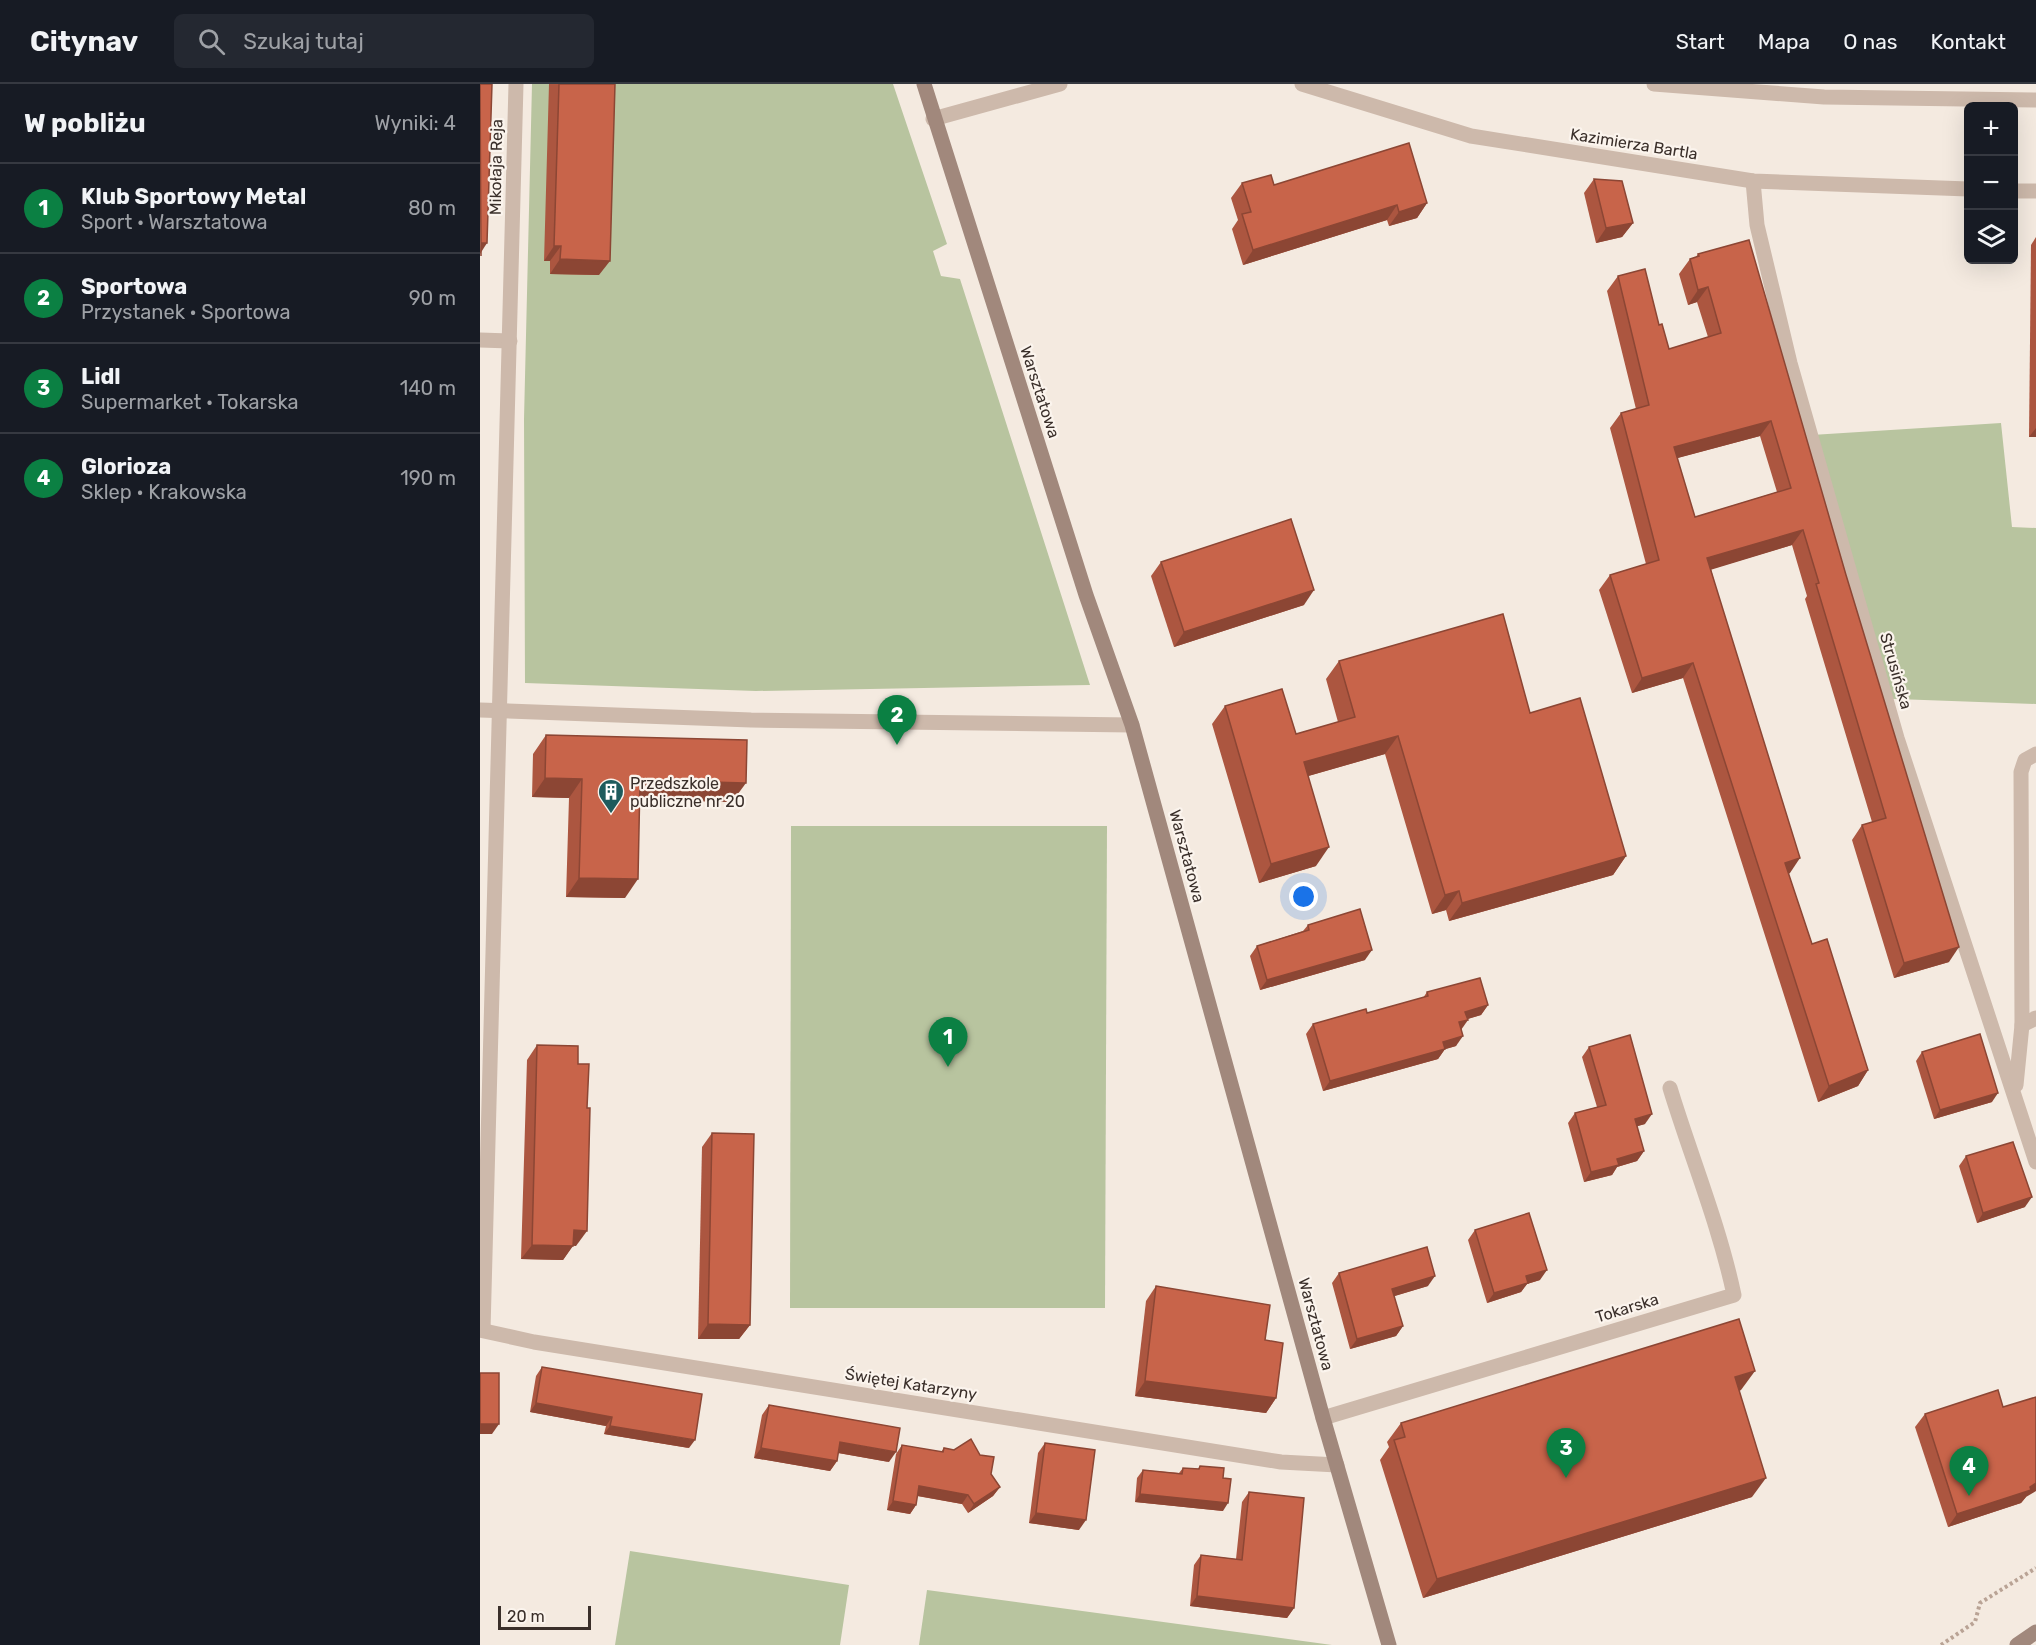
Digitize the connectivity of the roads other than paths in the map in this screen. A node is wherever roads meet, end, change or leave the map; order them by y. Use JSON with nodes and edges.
{"nodes":[{"id":1,"x":516,"y":84,"type":"edge"},
{"id":2,"x":924,"y":84,"type":"edge"},
{"id":3,"x":1060,"y":84,"type":"edge"},
{"id":4,"x":1302,"y":84,"type":"edge"},
{"id":5,"x":1654,"y":84,"type":"edge"},
{"id":6,"x":2036,"y":100,"type":"edge"},
{"id":7,"x":933,"y":119,"type":"junction"},
{"id":8,"x":1753,"y":181,"type":"junction"},
{"id":9,"x":1964,"y":189,"type":"edge"},
{"id":10,"x":2018,"y":190,"type":"edge"},
{"id":11,"x":2036,"y":191,"type":"edge"},
{"id":12,"x":480,"y":340,"type":"edge"},
{"id":13,"x":510,"y":340,"type":"junction"},
{"id":14,"x":480,"y":710,"type":"edge"},
{"id":15,"x":499,"y":710,"type":"junction"},
{"id":16,"x":1132,"y":725,"type":"junction"},
{"id":17,"x":2036,"y":754,"type":"edge"},
{"id":18,"x":2036,"y":1018,"type":"edge"},
{"id":19,"x":2022,"y":1025,"type":"junction"},
{"id":20,"x":485,"y":1033,"type":"edge"},
{"id":21,"x":1670,"y":1088,"type":"dead end"},
{"id":22,"x":2015,"y":1092,"type":"junction"},
{"id":23,"x":2036,"y":1162,"type":"edge"},
{"id":24,"x":482,"y":1330,"type":"edge"},
{"id":25,"x":1323,"y":1418,"type":"junction"},
{"id":26,"x":1337,"y":1465,"type":"junction"},
{"id":27,"x":2036,"y":1632,"type":"edge"},
{"id":28,"x":1389,"y":1645,"type":"edge"},
{"id":29,"x":2017,"y":1645,"type":"edge"}],
"edges":[{"from":1,"to":13,"type":"street","name":"Mikołaja Reja"},
{"from":2,"to":7,"type":"street","name":"Warsztatowa"},
{"from":3,"to":7,"type":"street"},
{"from":4,"to":8,"type":"street","name":"Kazimierza Bartla"},
{"from":5,"to":6,"type":"street"},
{"from":7,"to":16,"type":"street","name":"Warsztatowa"},
{"from":8,"to":9,"type":"street","name":"Kazimierza Bartla"},
{"from":8,"to":22,"type":"street","name":"Strusińska"},
{"from":10,"to":11,"type":"street"},
{"from":12,"to":13,"type":"street"},
{"from":13,"to":15,"type":"street","name":"Mikołaja Reja"},
{"from":14,"to":15,"type":"street"},
{"from":15,"to":16,"type":"street"},
{"from":15,"to":20,"type":"street","name":"Mikołaja Reja"},
{"from":16,"to":25,"type":"street","name":"Warsztatowa"},
{"from":17,"to":19,"type":"street"},
{"from":18,"to":19,"type":"street"},
{"from":19,"to":22,"type":"street"},
{"from":20,"to":24,"type":"street","name":"Mikołaja Reja"},
{"from":21,"to":25,"type":"street","name":"Tokarska"},
{"from":22,"to":23,"type":"street","name":"Strusińska"},
{"from":24,"to":26,"type":"street","name":"Świętej Katarzyny"},
{"from":25,"to":26,"type":"street","name":"Warsztatowa"},
{"from":26,"to":28,"type":"street","name":"Warsztatowa"},
{"from":27,"to":29,"type":"street"}]}
